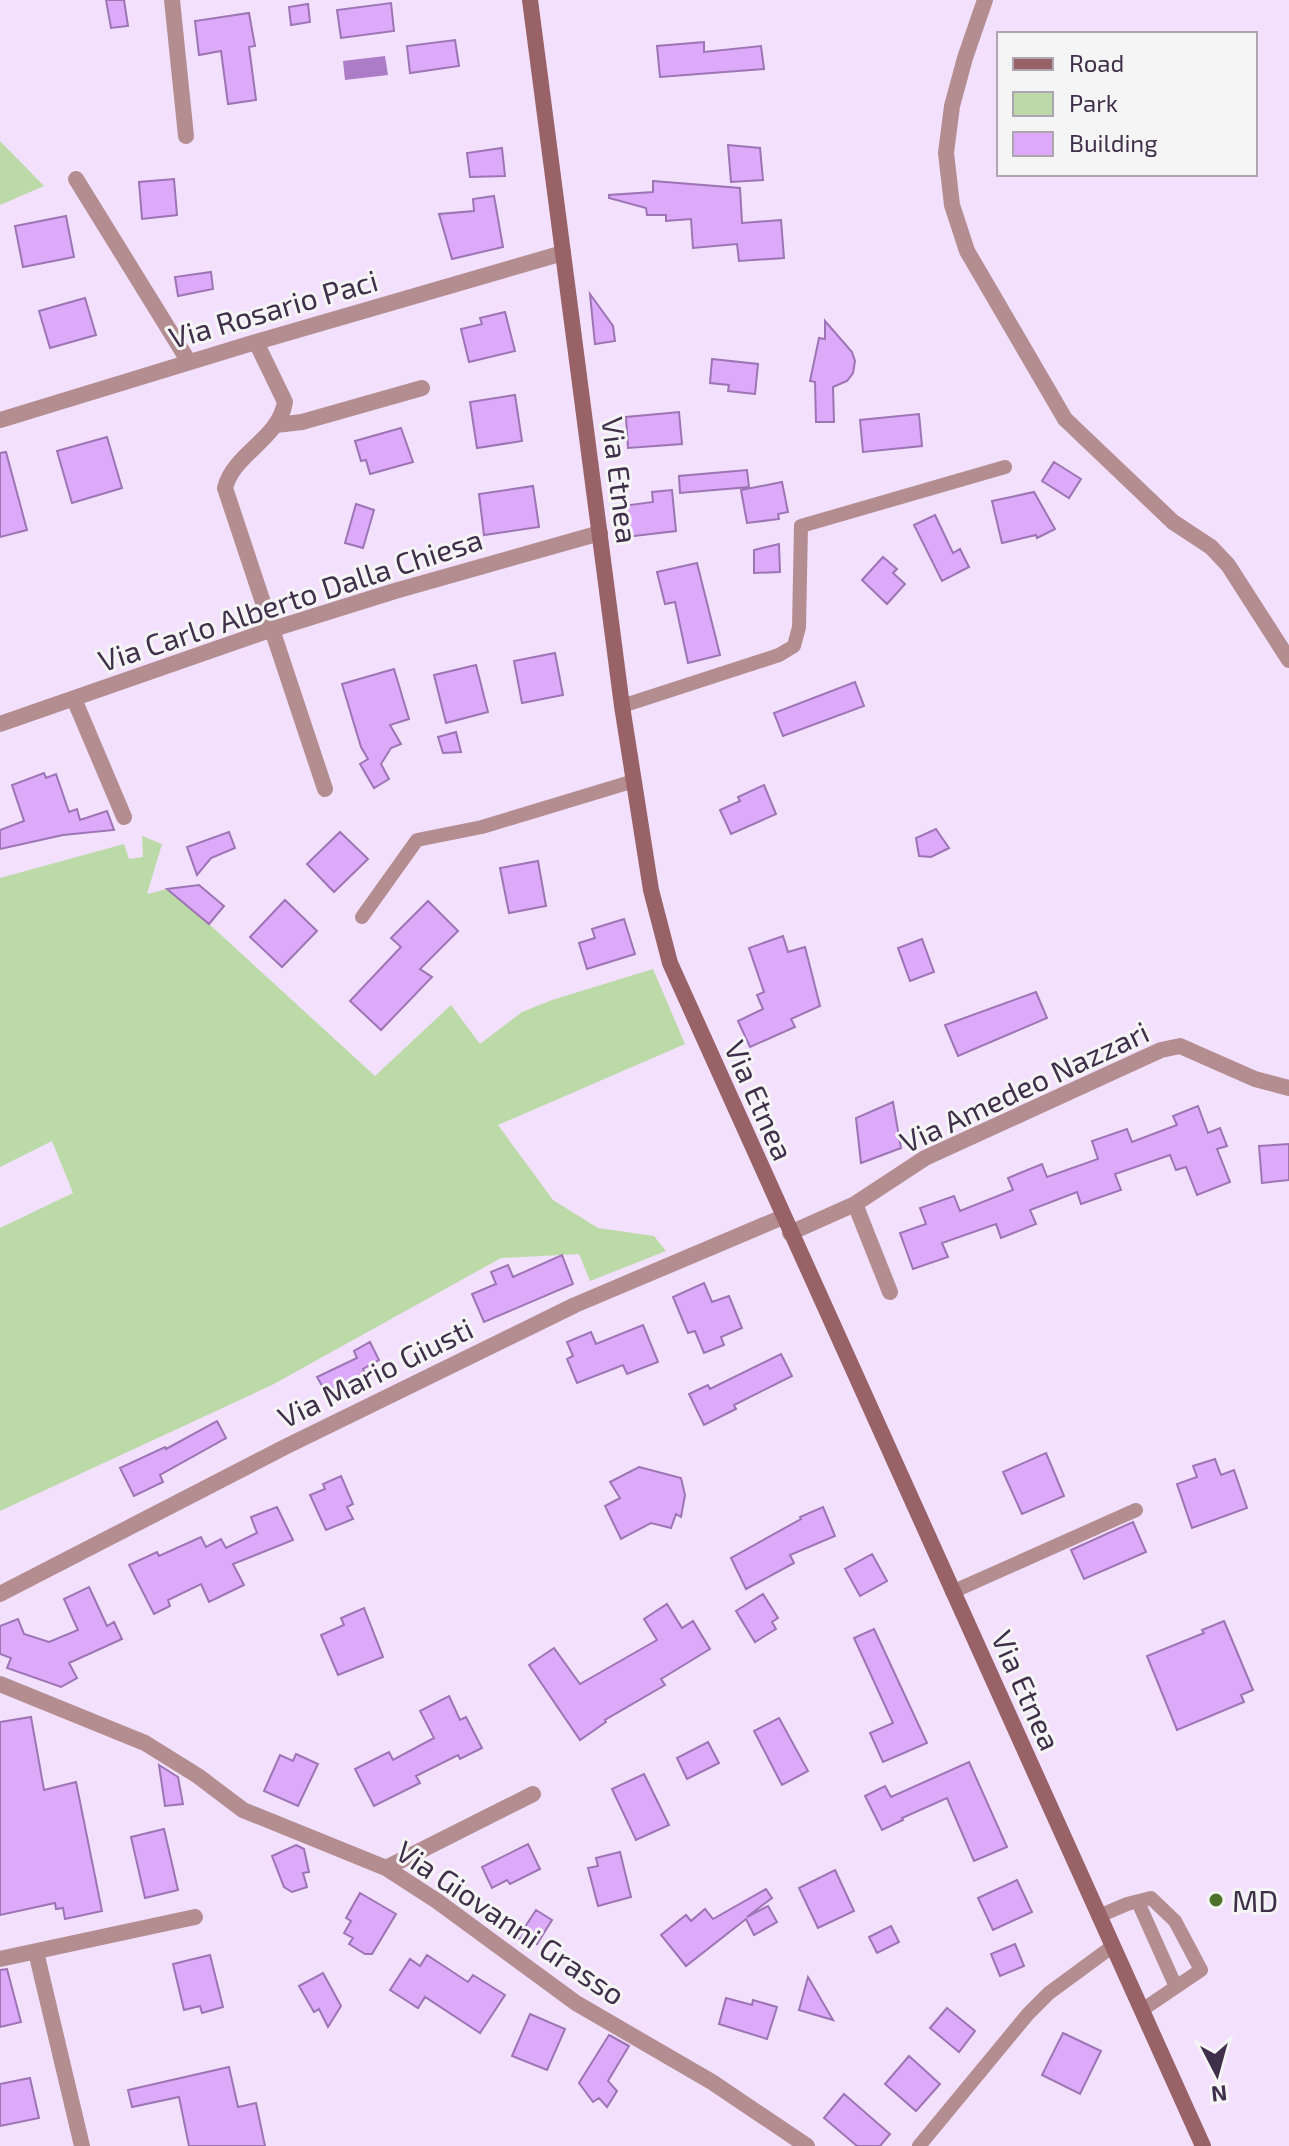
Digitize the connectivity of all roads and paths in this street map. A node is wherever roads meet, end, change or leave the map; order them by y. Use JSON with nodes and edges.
{"nodes":[{"id":1,"x":172,"y":0,"type":"edge"},
{"id":2,"x":530,"y":0,"type":"edge"},
{"id":3,"x":985,"y":0,"type":"edge"},
{"id":4,"x":186,"y":136,"type":"dead end"},
{"id":5,"x":76,"y":179,"type":"dead end"},
{"id":6,"x":563,"y":253,"type":"junction"},
{"id":7,"x":256,"y":342,"type":"junction"},
{"id":8,"x":189,"y":362,"type":"junction"},
{"id":9,"x":422,"y":388,"type":"dead end"},
{"id":10,"x":0,"y":420,"type":"edge"},
{"id":11,"x":276,"y":425,"type":"junction"},
{"id":12,"x":1005,"y":467,"type":"dead end"},
{"id":13,"x":600,"y":533,"type":"junction"},
{"id":14,"x":270,"y":630,"type":"junction"},
{"id":15,"x":1289,"y":660,"type":"edge"},
{"id":16,"x":74,"y":699,"type":"junction"},
{"id":17,"x":622,"y":706,"type":"junction"},
{"id":18,"x":0,"y":724,"type":"edge"},
{"id":19,"x":634,"y":781,"type":"junction"},
{"id":20,"x":325,"y":789,"type":"dead end"},
{"id":21,"x":124,"y":817,"type":"dead end"},
{"id":22,"x":362,"y":917,"type":"dead end"},
{"id":23,"x":1289,"y":1088,"type":"edge"},
{"id":24,"x":855,"y":1204,"type":"junction"},
{"id":25,"x":783,"y":1217,"type":"junction"},
{"id":26,"x":790,"y":1233,"type":"junction"},
{"id":27,"x":890,"y":1292,"type":"dead end"},
{"id":28,"x":1136,"y":1510,"type":"dead end"},
{"id":29,"x":952,"y":1592,"type":"junction"},
{"id":30,"x":0,"y":1594,"type":"edge"},
{"id":31,"x":0,"y":1684,"type":"edge"},
{"id":32,"x":533,"y":1794,"type":"dead end"},
{"id":33,"x":386,"y":1868,"type":"junction"},
{"id":34,"x":1138,"y":1902,"type":"junction"},
{"id":35,"x":1099,"y":1916,"type":"junction"},
{"id":36,"x":195,"y":1917,"type":"dead end"},
{"id":37,"x":1113,"y":1946,"type":"junction"},
{"id":38,"x":36,"y":1952,"type":"junction"},
{"id":39,"x":0,"y":1959,"type":"edge"},
{"id":40,"x":1176,"y":1987,"type":"junction"},
{"id":41,"x":1142,"y":2010,"type":"junction"},
{"id":42,"x":82,"y":2146,"type":"edge"},
{"id":43,"x":807,"y":2146,"type":"edge"},
{"id":44,"x":919,"y":2146,"type":"edge"},
{"id":45,"x":1203,"y":2146,"type":"edge"}],
"edges":[{"from":1,"to":4,"type":"street"},
{"from":2,"to":6,"type":"main road","name":"Via Etnea"},
{"from":3,"to":15,"type":"street"},
{"from":5,"to":8,"type":"street"},
{"from":6,"to":7,"type":"street","name":"Via Rosario Paci"},
{"from":6,"to":13,"type":"main road","name":"Via Etnea"},
{"from":7,"to":8,"type":"street","name":"Via Rosario Paci"},
{"from":7,"to":11,"type":"street"},
{"from":8,"to":10,"type":"street","name":"Via Rosario Paci"},
{"from":9,"to":11,"type":"street"},
{"from":11,"to":14,"type":"street"},
{"from":12,"to":17,"type":"lane"},
{"from":13,"to":14,"type":"street","name":"Via Carlo Alberto Dalla Chiesa"},
{"from":13,"to":17,"type":"main road","name":"Via Etnea"},
{"from":14,"to":16,"type":"street","name":"Via Carlo Alberto Dalla Chiesa"},
{"from":14,"to":20,"type":"street"},
{"from":16,"to":18,"type":"street","name":"Via Carlo Alberto Dalla Chiesa"},
{"from":16,"to":21,"type":"street"},
{"from":17,"to":19,"type":"main road","name":"Via Etnea"},
{"from":19,"to":22,"type":"lane"},
{"from":19,"to":25,"type":"main road","name":"Via Etnea"},
{"from":23,"to":24,"type":"street","name":"Via Amedeo Nazzari"},
{"from":24,"to":26,"type":"street","name":"Via Amedeo Nazzari"},
{"from":24,"to":27,"type":"street"},
{"from":25,"to":26,"type":"main road","name":"Via Etnea"},
{"from":25,"to":30,"type":"street","name":"Via Mario Giusti"},
{"from":26,"to":29,"type":"main road","name":"Via Etnea"},
{"from":28,"to":29,"type":"lane"},
{"from":29,"to":35,"type":"main road","name":"Via Etnea"},
{"from":31,"to":33,"type":"street","name":"Via Giovanni Grasso"},
{"from":32,"to":33,"type":"street"},
{"from":33,"to":43,"type":"street","name":"Via Giovanni Grasso"},
{"from":34,"to":35,"type":"lane"},
{"from":34,"to":40,"type":"lane"},
{"from":34,"to":40,"type":"lane"},
{"from":35,"to":37,"type":"main road","name":"Via Etnea"},
{"from":36,"to":38,"type":"street"},
{"from":37,"to":41,"type":"main road","name":"Via Etnea"},
{"from":37,"to":44,"type":"lane"},
{"from":38,"to":39,"type":"street"},
{"from":38,"to":42,"type":"street"},
{"from":40,"to":41,"type":"lane"},
{"from":41,"to":45,"type":"main road","name":"Via Etnea"}]}
